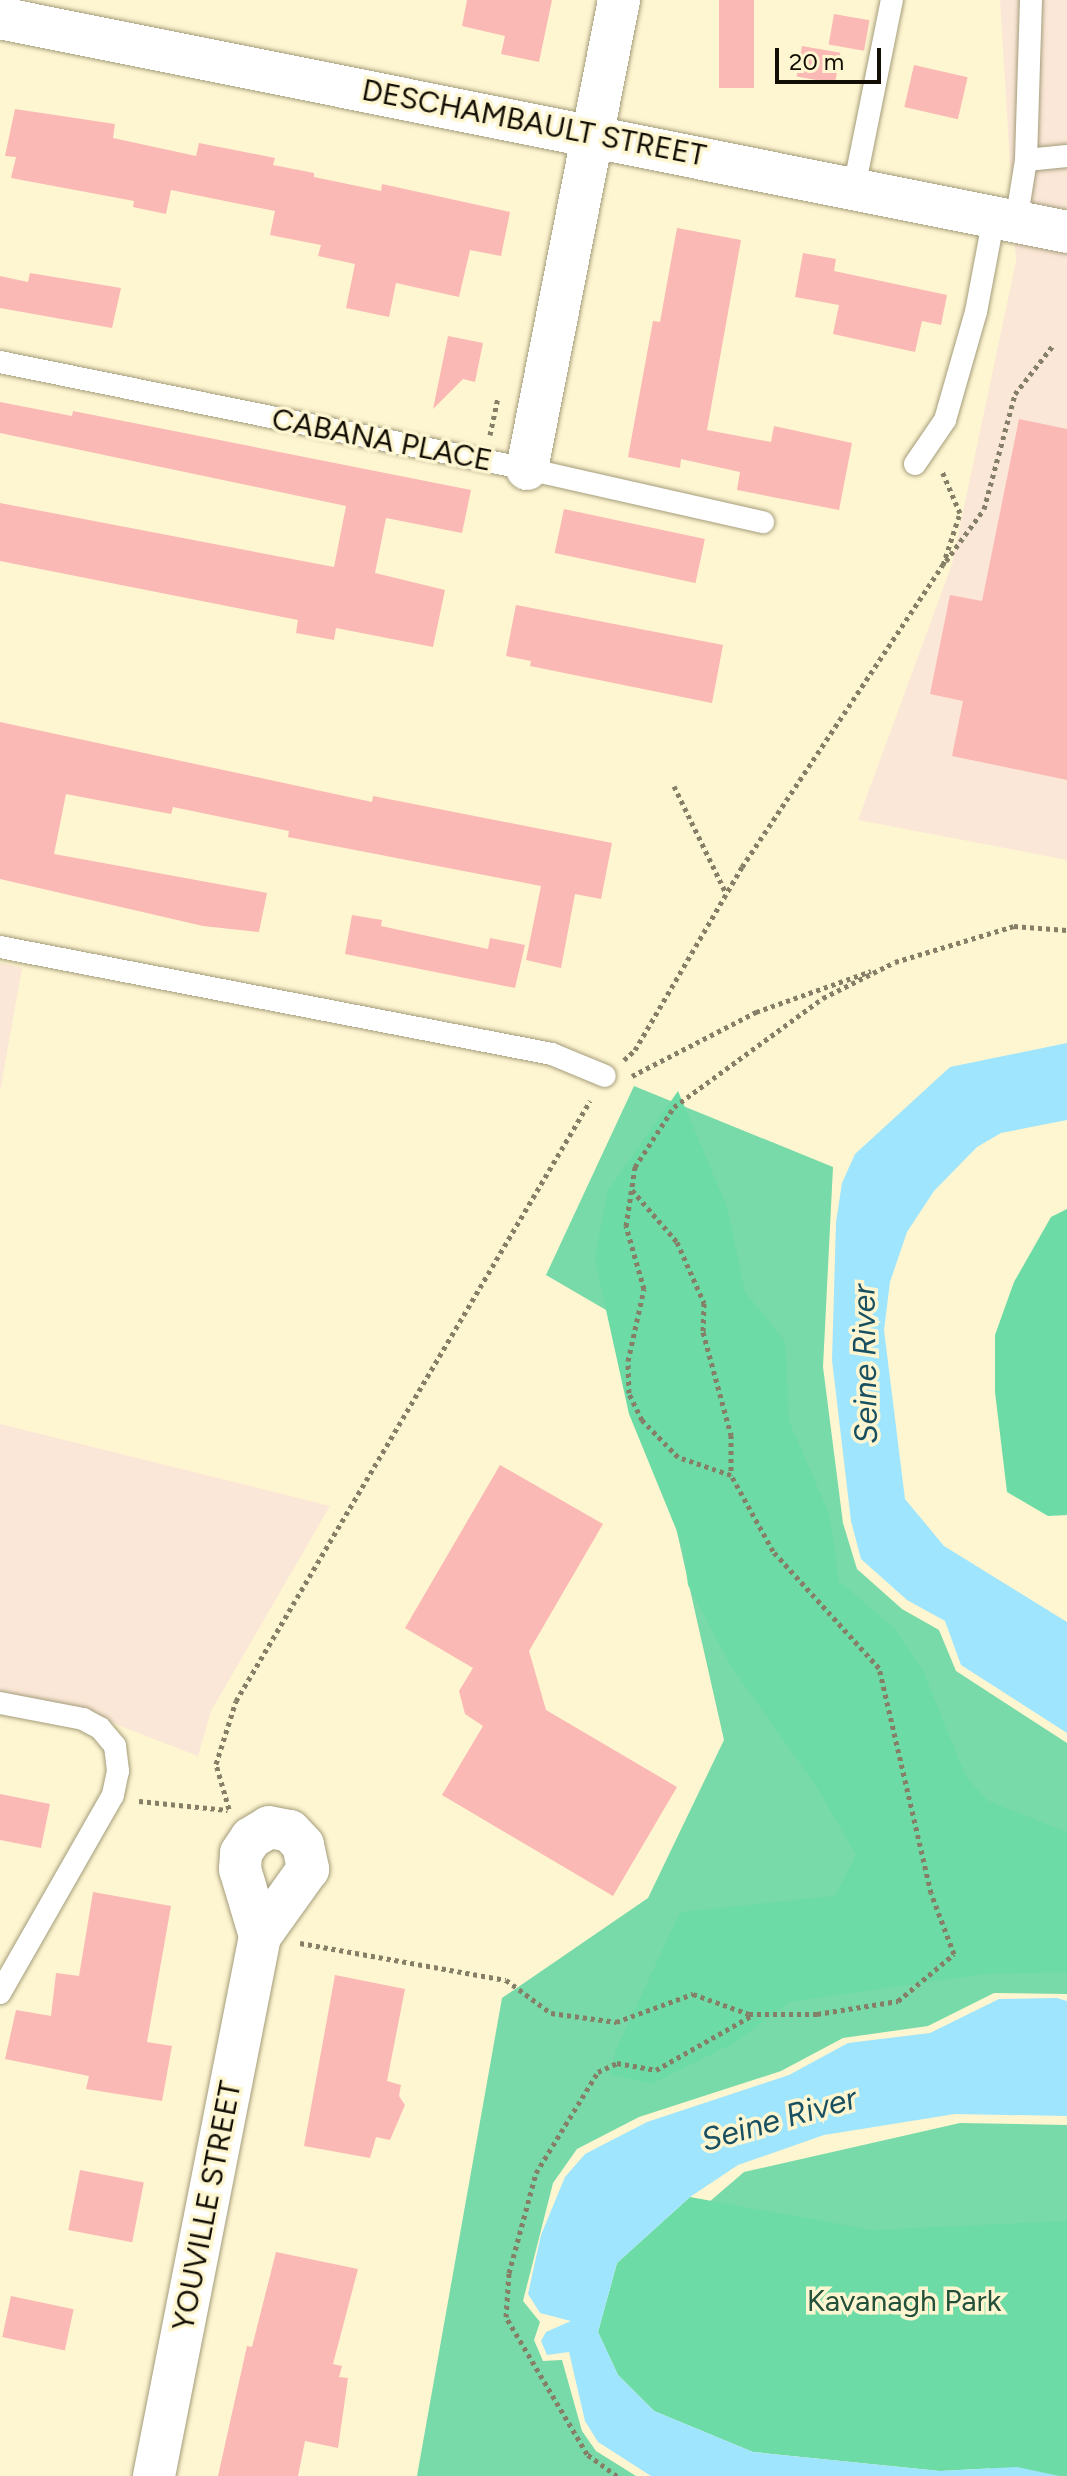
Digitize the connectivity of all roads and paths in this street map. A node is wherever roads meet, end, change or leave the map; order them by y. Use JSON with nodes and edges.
{"nodes":[{"id":1,"x":619,"y":0,"type":"edge"},
{"id":2,"x":892,"y":0,"type":"edge"},
{"id":3,"x":1031,"y":0,"type":"edge"},
{"id":4,"x":0,"y":18,"type":"edge"},
{"id":5,"x":591,"y":133,"type":"junction"},
{"id":6,"x":1067,"y":156,"type":"edge"},
{"id":7,"x":1026,"y":160,"type":"junction"},
{"id":8,"x":854,"y":188,"type":"junction"},
{"id":9,"x":1005,"y":219,"type":"junction"},
{"id":10,"x":1067,"y":232,"type":"edge"},
{"id":11,"x":1054,"y":344,"type":"dead end"},
{"id":12,"x":0,"y":362,"type":"edge"},
{"id":13,"x":930,"y":442,"type":"junction"},
{"id":14,"x":915,"y":464,"type":"dead end"},
{"id":15,"x":527,"y":469,"type":"junction"},
{"id":16,"x":763,"y":522,"type":"dead end"},
{"id":17,"x":943,"y":565,"type":"junction"},
{"id":18,"x":674,"y":786,"type":"dead end"},
{"id":19,"x":726,"y":894,"type":"junction"},
{"id":20,"x":1067,"y":930,"type":"edge"},
{"id":21,"x":0,"y":947,"type":"edge"},
{"id":22,"x":895,"y":962,"type":"junction"},
{"id":23,"x":605,"y":1076,"type":"junction"},
{"id":24,"x":632,"y":1190,"type":"junction"},
{"id":25,"x":731,"y":1475,"type":"junction"},
{"id":26,"x":0,"y":1703,"type":"edge"},
{"id":27,"x":109,"y":1801,"type":"junction"},
{"id":28,"x":229,"y":1810,"type":"junction"},
{"id":29,"x":241,"y":1853,"type":"junction"},
{"id":30,"x":260,"y":1936,"type":"junction"},
{"id":31,"x":0,"y":1993,"type":"edge"},
{"id":32,"x":755,"y":2014,"type":"junction"},
{"id":33,"x":154,"y":2476,"type":"edge"},
{"id":34,"x":617,"y":2476,"type":"edge"}],
"edges":[{"from":1,"to":5,"type":"street"},
{"from":2,"to":8,"type":"lane"},
{"from":3,"to":7,"type":"lane"},
{"from":4,"to":5,"type":"street","name":"DESCHAMBAULT STREET"},
{"from":5,"to":8,"type":"street","name":"DESCHAMBAULT STREET"},
{"from":5,"to":15,"type":"street"},
{"from":6,"to":7,"type":"lane"},
{"from":7,"to":9,"type":"lane"},
{"from":8,"to":9,"type":"street","name":"DESCHAMBAULT STREET"},
{"from":9,"to":10,"type":"street","name":"DESCHAMBAULT STREET"},
{"from":9,"to":13,"type":"lane"},
{"from":11,"to":17,"type":"path"},
{"from":12,"to":15,"type":"lane","name":"CABANA PLACE"},
{"from":13,"to":14,"type":"lane"},
{"from":13,"to":17,"type":"path"},
{"from":15,"to":16,"type":"lane","name":"CABANA PLACE"},
{"from":17,"to":19,"type":"path"},
{"from":18,"to":19,"type":"path"},
{"from":19,"to":23,"type":"path"},
{"from":20,"to":22,"type":"path"},
{"from":21,"to":23,"type":"lane"},
{"from":22,"to":23,"type":"path"},
{"from":22,"to":24,"type":"path"},
{"from":23,"to":28,"type":"path"},
{"from":24,"to":25,"type":"path"},
{"from":24,"to":25,"type":"path"},
{"from":25,"to":32,"type":"path"},
{"from":26,"to":27,"type":"lane"},
{"from":27,"to":28,"type":"path"},
{"from":27,"to":31,"type":"lane"},
{"from":28,"to":29,"type":"path"},
{"from":29,"to":30,"type":"street","name":"YOUVILLE STREET"},
{"from":29,"to":30,"type":"street","name":"YOUVILLE STREET"},
{"from":30,"to":32,"type":"path"},
{"from":30,"to":33,"type":"street","name":"YOUVILLE STREET"},
{"from":32,"to":34,"type":"path"}]}
